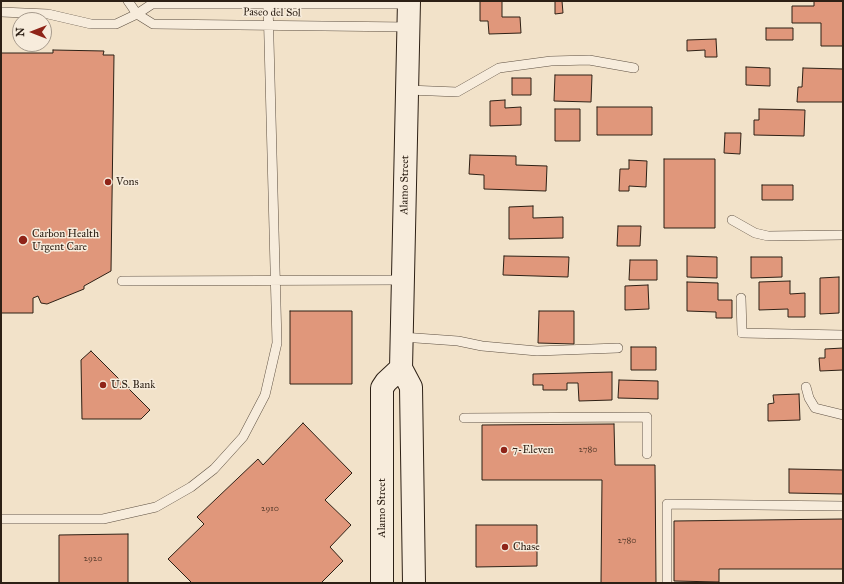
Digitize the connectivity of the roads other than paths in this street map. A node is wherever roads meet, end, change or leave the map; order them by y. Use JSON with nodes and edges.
{"nodes":[{"id":1,"x":128,"y":1,"type":"edge"},
{"id":2,"x":144,"y":1,"type":"edge"},
{"id":3,"x":409,"y":2,"type":"edge"},
{"id":4,"x":268,"y":3,"type":"junction"},
{"id":5,"x":1,"y":12,"type":"edge"},
{"id":6,"x":137,"y":14,"type":"junction"},
{"id":7,"x":268,"y":24,"type":"junction"},
{"id":8,"x":409,"y":27,"type":"junction"},
{"id":9,"x":634,"y":68,"type":"dead end"},
{"id":10,"x":408,"y":90,"type":"junction"},
{"id":11,"x":732,"y":220,"type":"dead end"},
{"id":12,"x":843,"y":235,"type":"edge"},
{"id":13,"x":275,"y":280,"type":"junction"},
{"id":14,"x":403,"y":280,"type":"junction"},
{"id":15,"x":122,"y":281,"type":"dead end"},
{"id":16,"x":741,"y":298,"type":"dead end"},
{"id":17,"x":843,"y":335,"type":"edge"},
{"id":18,"x":402,"y":337,"type":"junction"},
{"id":19,"x":618,"y":348,"type":"dead end"},
{"id":20,"x":401,"y":368,"type":"junction"},
{"id":21,"x":806,"y":387,"type":"dead end"},
{"id":22,"x":843,"y":414,"type":"edge"},
{"id":23,"x":464,"y":418,"type":"dead end"},
{"id":24,"x":647,"y":454,"type":"dead end"},
{"id":25,"x":843,"y":506,"type":"edge"},
{"id":26,"x":1,"y":519,"type":"edge"},
{"id":27,"x":382,"y":583,"type":"edge"},
{"id":28,"x":414,"y":583,"type":"edge"},
{"id":29,"x":667,"y":583,"type":"edge"}],
"edges":[{"from":1,"to":6,"type":"lane","name":"Paseo del Sol"},
{"from":2,"to":6,"type":"lane"},
{"from":3,"to":4,"type":"lane","name":"Paseo del Sol"},
{"from":3,"to":8,"type":"main road","name":"Alamo Street"},
{"from":4,"to":6,"type":"lane","name":"Paseo del Sol"},
{"from":4,"to":7,"type":"lane"},
{"from":5,"to":6,"type":"lane"},
{"from":6,"to":7,"type":"lane","name":"Paseo del Sol"},
{"from":7,"to":8,"type":"lane","name":"Paseo del Sol"},
{"from":7,"to":13,"type":"lane"},
{"from":8,"to":10,"type":"main road","name":"Alamo Street"},
{"from":9,"to":10,"type":"lane"},
{"from":10,"to":14,"type":"main road","name":"Alamo Street"},
{"from":11,"to":12,"type":"lane"},
{"from":13,"to":14,"type":"lane"},
{"from":13,"to":15,"type":"lane"},
{"from":13,"to":26,"type":"lane"},
{"from":14,"to":18,"type":"main road","name":"Alamo Street"},
{"from":16,"to":17,"type":"lane"},
{"from":18,"to":19,"type":"lane"},
{"from":18,"to":20,"type":"main road","name":"Alamo Street"},
{"from":20,"to":27,"type":"main road","name":"Alamo Street"},
{"from":20,"to":28,"type":"main road","name":"Alamo Street"},
{"from":21,"to":22,"type":"lane"},
{"from":23,"to":24,"type":"lane"},
{"from":25,"to":29,"type":"lane"}]}
